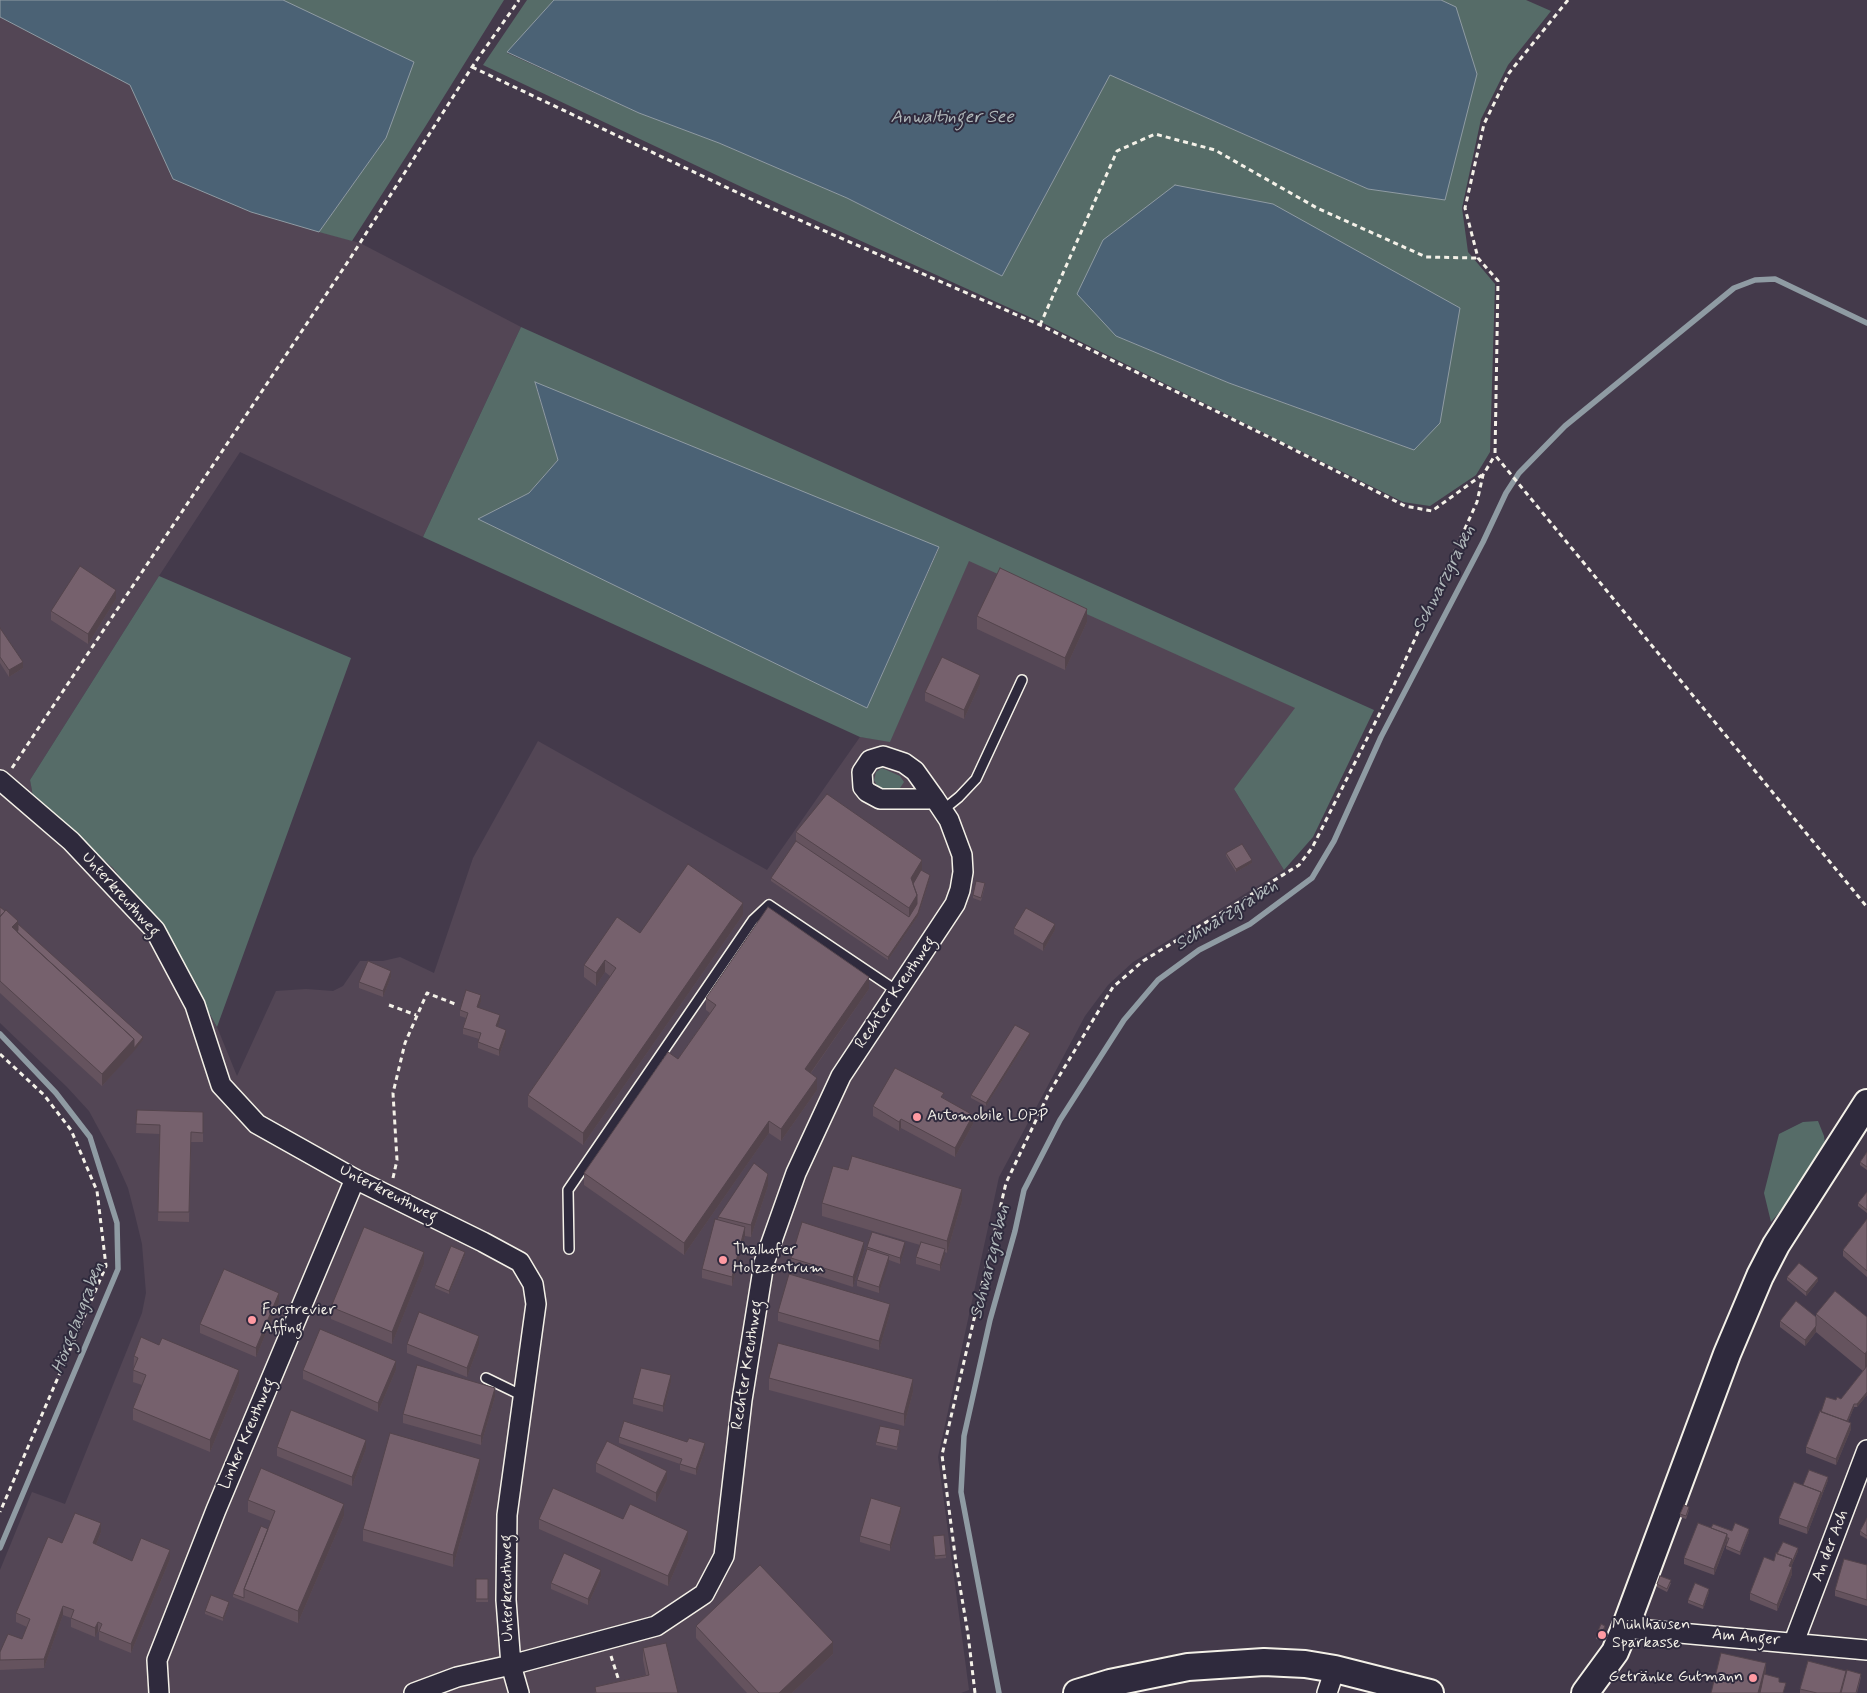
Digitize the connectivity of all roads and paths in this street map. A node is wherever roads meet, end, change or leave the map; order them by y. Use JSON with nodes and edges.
{"nodes":[{"id":1,"x":519,"y":0,"type":"edge"},
{"id":2,"x":1568,"y":0,"type":"edge"},
{"id":3,"x":472,"y":68,"type":"junction"},
{"id":4,"x":1478,"y":258,"type":"junction"},
{"id":5,"x":1040,"y":325,"type":"junction"},
{"id":6,"x":1495,"y":455,"type":"junction"},
{"id":7,"x":1483,"y":475,"type":"junction"},
{"id":8,"x":1022,"y":680,"type":"dead end"},
{"id":9,"x":1,"y":782,"type":"edge"},
{"id":10,"x":939,"y":804,"type":"joint"},
{"id":11,"x":1867,"y":907,"type":"edge"},
{"id":12,"x":897,"y":991,"type":"junction"},
{"id":13,"x":455,"y":1004,"type":"dead end"},
{"id":14,"x":389,"y":1005,"type":"dead end"},
{"id":15,"x":416,"y":1015,"type":"junction"},
{"id":16,"x":0,"y":1054,"type":"edge"},
{"id":17,"x":1867,"y":1103,"type":"edge"},
{"id":18,"x":355,"y":1179,"type":"junction"},
{"id":19,"x":389,"y":1195,"type":"junction"},
{"id":20,"x":569,"y":1249,"type":"dead end"},
{"id":21,"x":486,"y":1378,"type":"dead end"},
{"id":22,"x":523,"y":1396,"type":"junction"},
{"id":23,"x":1867,"y":1450,"type":"edge"},
{"id":24,"x":0,"y":1512,"type":"edge"},
{"id":25,"x":1625,"y":1628,"type":"junction"},
{"id":26,"x":607,"y":1639,"type":"junction"},
{"id":27,"x":1794,"y":1642,"type":"junction"},
{"id":28,"x":1867,"y":1650,"type":"edge"},
{"id":29,"x":1615,"y":1652,"type":"junction"},
{"id":30,"x":511,"y":1665,"type":"junction"},
{"id":31,"x":1335,"y":1669,"type":"junction"},
{"id":32,"x":619,"y":1682,"type":"edge"},
{"id":33,"x":159,"y":1693,"type":"edge"},
{"id":34,"x":414,"y":1693,"type":"edge"},
{"id":35,"x":519,"y":1693,"type":"edge"},
{"id":36,"x":975,"y":1693,"type":"edge"},
{"id":37,"x":1077,"y":1693,"type":"edge"},
{"id":38,"x":1327,"y":1693,"type":"edge"},
{"id":39,"x":1430,"y":1693,"type":"edge"},
{"id":40,"x":1585,"y":1693,"type":"edge"},
{"id":41,"x":1608,"y":1693,"type":"edge"}],
"edges":[{"from":1,"to":3,"type":"path"},
{"from":2,"to":4,"type":"path"},
{"from":3,"to":5,"type":"path"},
{"from":3,"to":9,"type":"path"},
{"from":4,"to":5,"type":"path"},
{"from":4,"to":6,"type":"path"},
{"from":5,"to":7,"type":"path"},
{"from":6,"to":7,"type":"path"},
{"from":6,"to":11,"type":"path"},
{"from":7,"to":36,"type":"path"},
{"from":8,"to":10,"type":"lane"},
{"from":9,"to":18,"type":"street","name":"Unterkreuthweg"},
{"from":10,"to":12,"type":"street","name":"Rechter Kreuthweg"},
{"from":12,"to":20,"type":"lane"},
{"from":12,"to":26,"type":"street","name":"Rechter Kreuthweg"},
{"from":13,"to":15,"type":"path"},
{"from":14,"to":15,"type":"path"},
{"from":15,"to":19,"type":"path"},
{"from":16,"to":24,"type":"path"},
{"from":17,"to":25,"type":"main road"},
{"from":18,"to":19,"type":"street","name":"Unterkreuthweg"},
{"from":18,"to":33,"type":"street","name":"Linker Kreuthweg"},
{"from":19,"to":22,"type":"street","name":"Unterkreuthweg"},
{"from":21,"to":22,"type":"lane"},
{"from":22,"to":30,"type":"street","name":"Unterkreuthweg"},
{"from":23,"to":27,"type":"street","name":"An der Ach"},
{"from":25,"to":27,"type":"street","name":"Am Anger"},
{"from":25,"to":29,"type":"main road"},
{"from":26,"to":30,"type":"street","name":"Rechter Kreuthweg"},
{"from":26,"to":32,"type":"path"},
{"from":27,"to":28,"type":"street","name":"Am Anger"},
{"from":29,"to":40,"type":"main road"},
{"from":29,"to":41,"type":"main road"},
{"from":30,"to":34,"type":"street"},
{"from":30,"to":35,"type":"street","name":"Unterkreuthweg"},
{"from":31,"to":37,"type":"main road"},
{"from":31,"to":38,"type":"street"},
{"from":31,"to":39,"type":"main road"}]}
